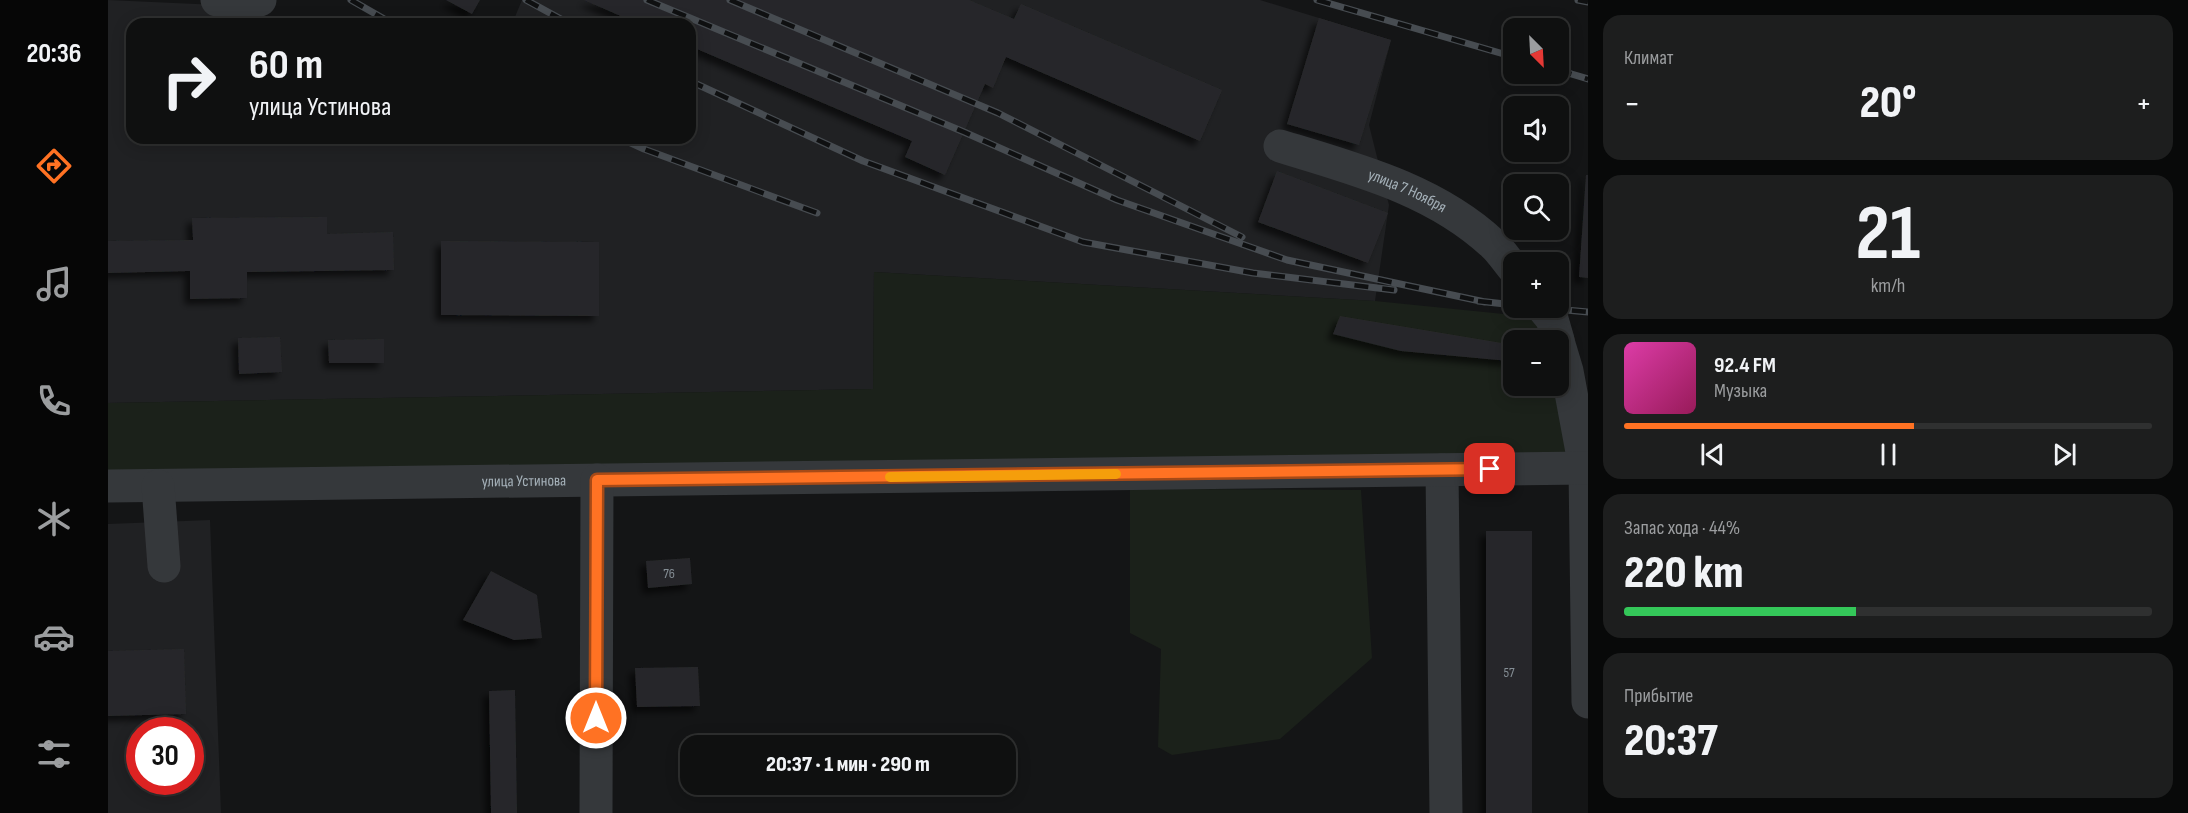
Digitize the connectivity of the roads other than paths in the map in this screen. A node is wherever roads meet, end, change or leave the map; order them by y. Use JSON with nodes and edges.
{"nodes":[{"id":1,"x":218,"y":0,"type":"edge"},
{"id":2,"x":260,"y":0,"type":"edge"},
{"id":3,"x":1280,"y":146,"type":"dead end"},
{"id":4,"x":1503,"y":256,"type":"edge"},
{"id":5,"x":1569,"y":381,"type":"edge"},
{"id":6,"x":1586,"y":468,"type":"edge"},
{"id":7,"x":1442,"y":470,"type":"junction"},
{"id":8,"x":597,"y":480,"type":"junction"},
{"id":9,"x":108,"y":486,"type":"edge"},
{"id":10,"x":158,"y":486,"type":"junction"},
{"id":11,"x":164,"y":566,"type":"dead end"},
{"id":12,"x":1588,"y":702,"type":"edge"},
{"id":13,"x":596,"y":813,"type":"edge"},
{"id":14,"x":1446,"y":813,"type":"edge"}],
"edges":[{"from":1,"to":2,"type":"street"},
{"from":3,"to":4,"type":"street","name":"улица 7 Ноября"},
{"from":5,"to":6,"type":"street"},
{"from":6,"to":7,"type":"street","name":"улица Устинова"},
{"from":6,"to":12,"type":"street"},
{"from":7,"to":8,"type":"street","name":"улица Устинова"},
{"from":7,"to":14,"type":"street"},
{"from":8,"to":10,"type":"street","name":"улица Устинова"},
{"from":8,"to":13,"type":"street"},
{"from":9,"to":10,"type":"street","name":"улица Устинова"},
{"from":10,"to":11,"type":"street"}]}
